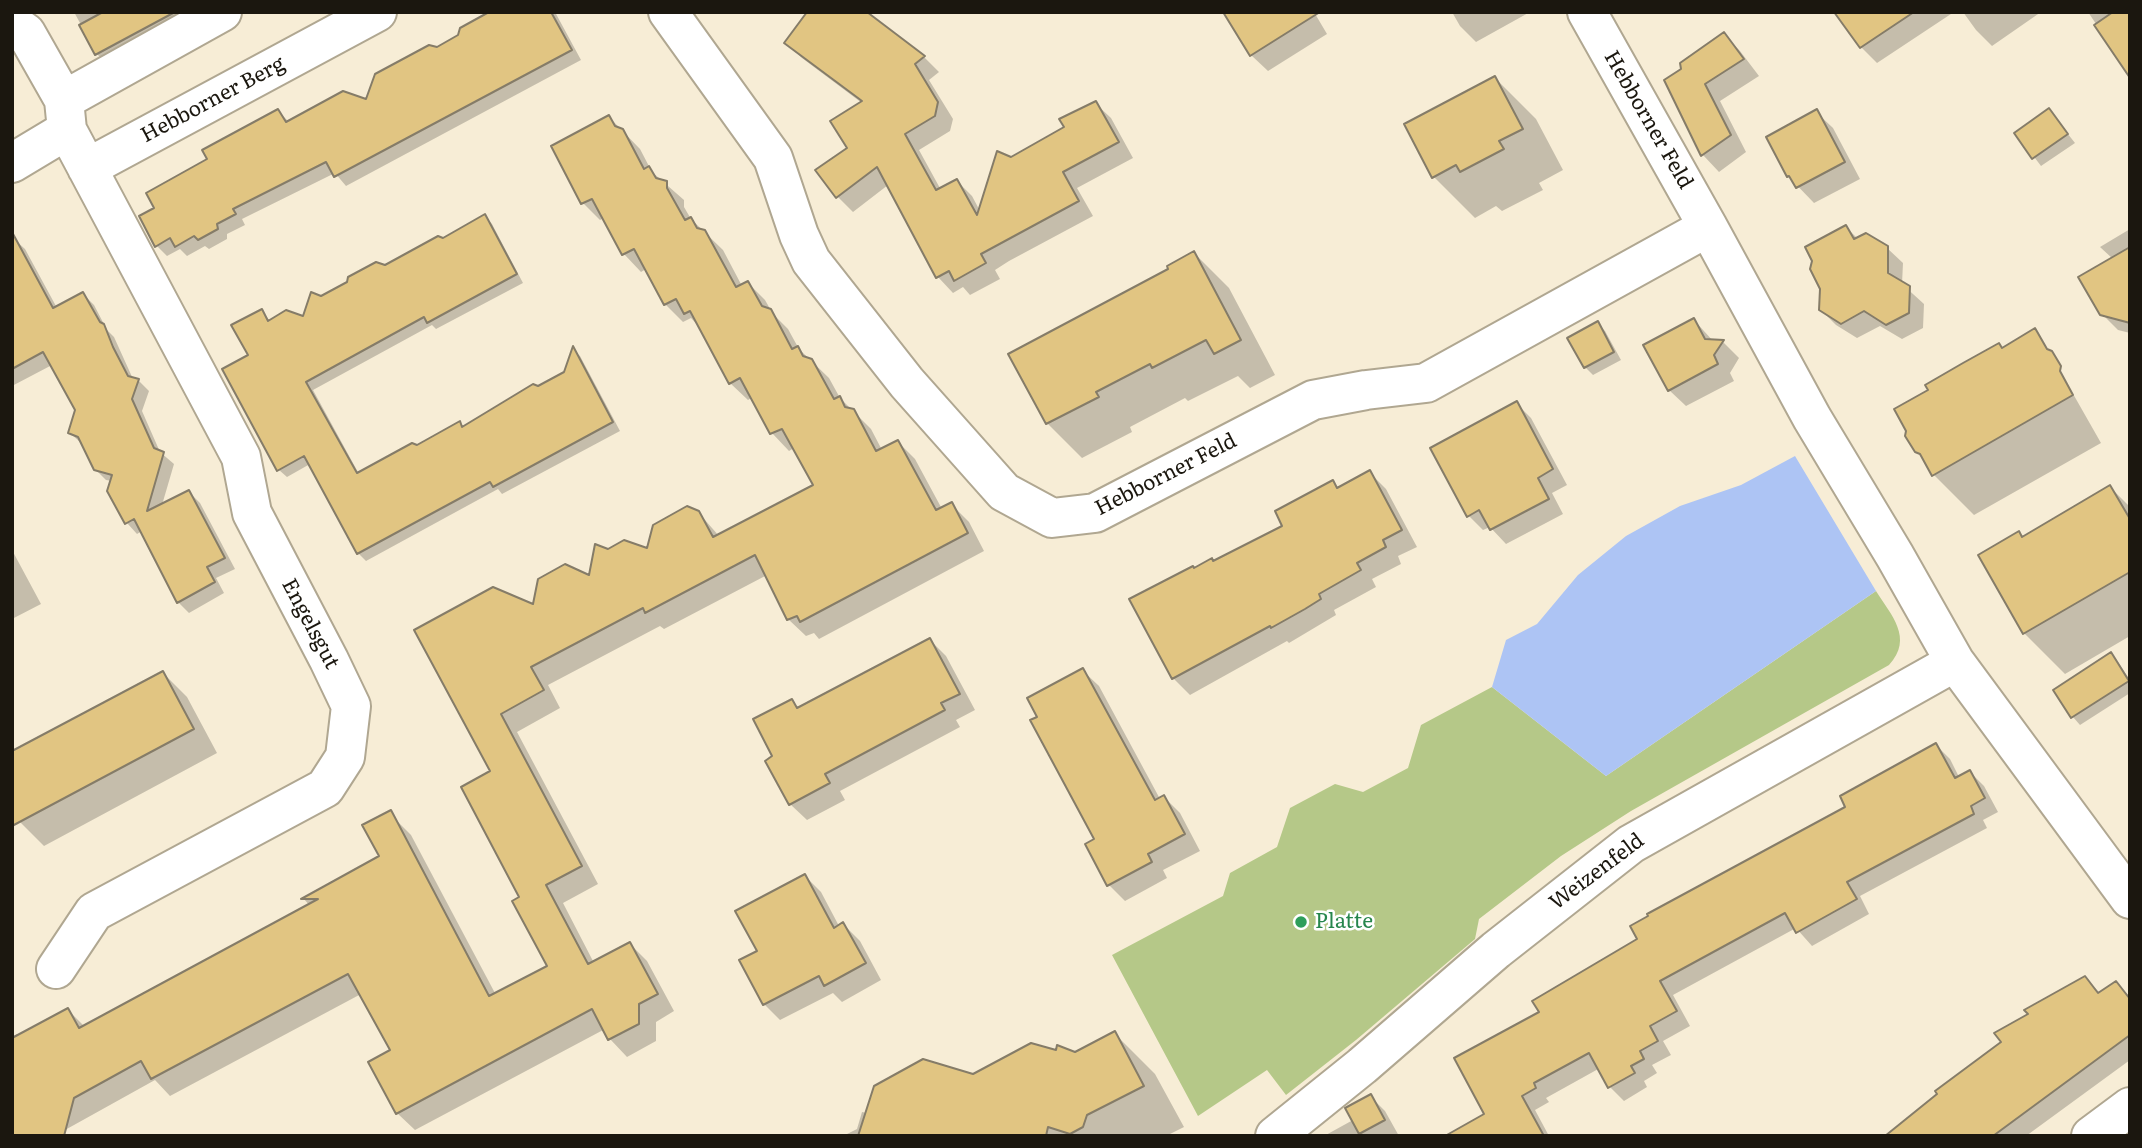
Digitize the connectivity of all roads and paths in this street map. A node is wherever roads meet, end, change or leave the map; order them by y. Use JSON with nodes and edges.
{"nodes":[{"id":1,"x":222,"y":12,"type":"edge"},
{"id":2,"x":377,"y":12,"type":"edge"},
{"id":3,"x":668,"y":12,"type":"edge"},
{"id":4,"x":1587,"y":12,"type":"edge"},
{"id":5,"x":12,"y":23,"type":"edge"},
{"id":6,"x":66,"y":115,"type":"junction"},
{"id":7,"x":12,"y":163,"type":"edge"},
{"id":8,"x":87,"y":168,"type":"junction"},
{"id":9,"x":1709,"y":227,"type":"junction"},
{"id":10,"x":1955,"y":662,"type":"junction"},
{"id":11,"x":2130,"y":900,"type":"edge"},
{"id":12,"x":56,"y":969,"type":"dead end"},
{"id":13,"x":2130,"y":1107,"type":"edge"},
{"id":14,"x":1275,"y":1136,"type":"edge"},
{"id":15,"x":2091,"y":1136,"type":"edge"}],
"edges":[{"from":1,"to":6,"type":"street"},
{"from":2,"to":8,"type":"street","name":"Hebborner Berg"},
{"from":3,"to":9,"type":"street","name":"Hebborner Feld"},
{"from":4,"to":9,"type":"street","name":"Hebborner Feld"},
{"from":5,"to":6,"type":"street"},
{"from":6,"to":7,"type":"street"},
{"from":6,"to":8,"type":"street"},
{"from":8,"to":12,"type":"street","name":"Engelsgut"},
{"from":9,"to":10,"type":"street","name":"Hebborner Feld"},
{"from":10,"to":11,"type":"street"},
{"from":10,"to":14,"type":"street","name":"Weizenfeld"},
{"from":13,"to":15,"type":"street"}]}
